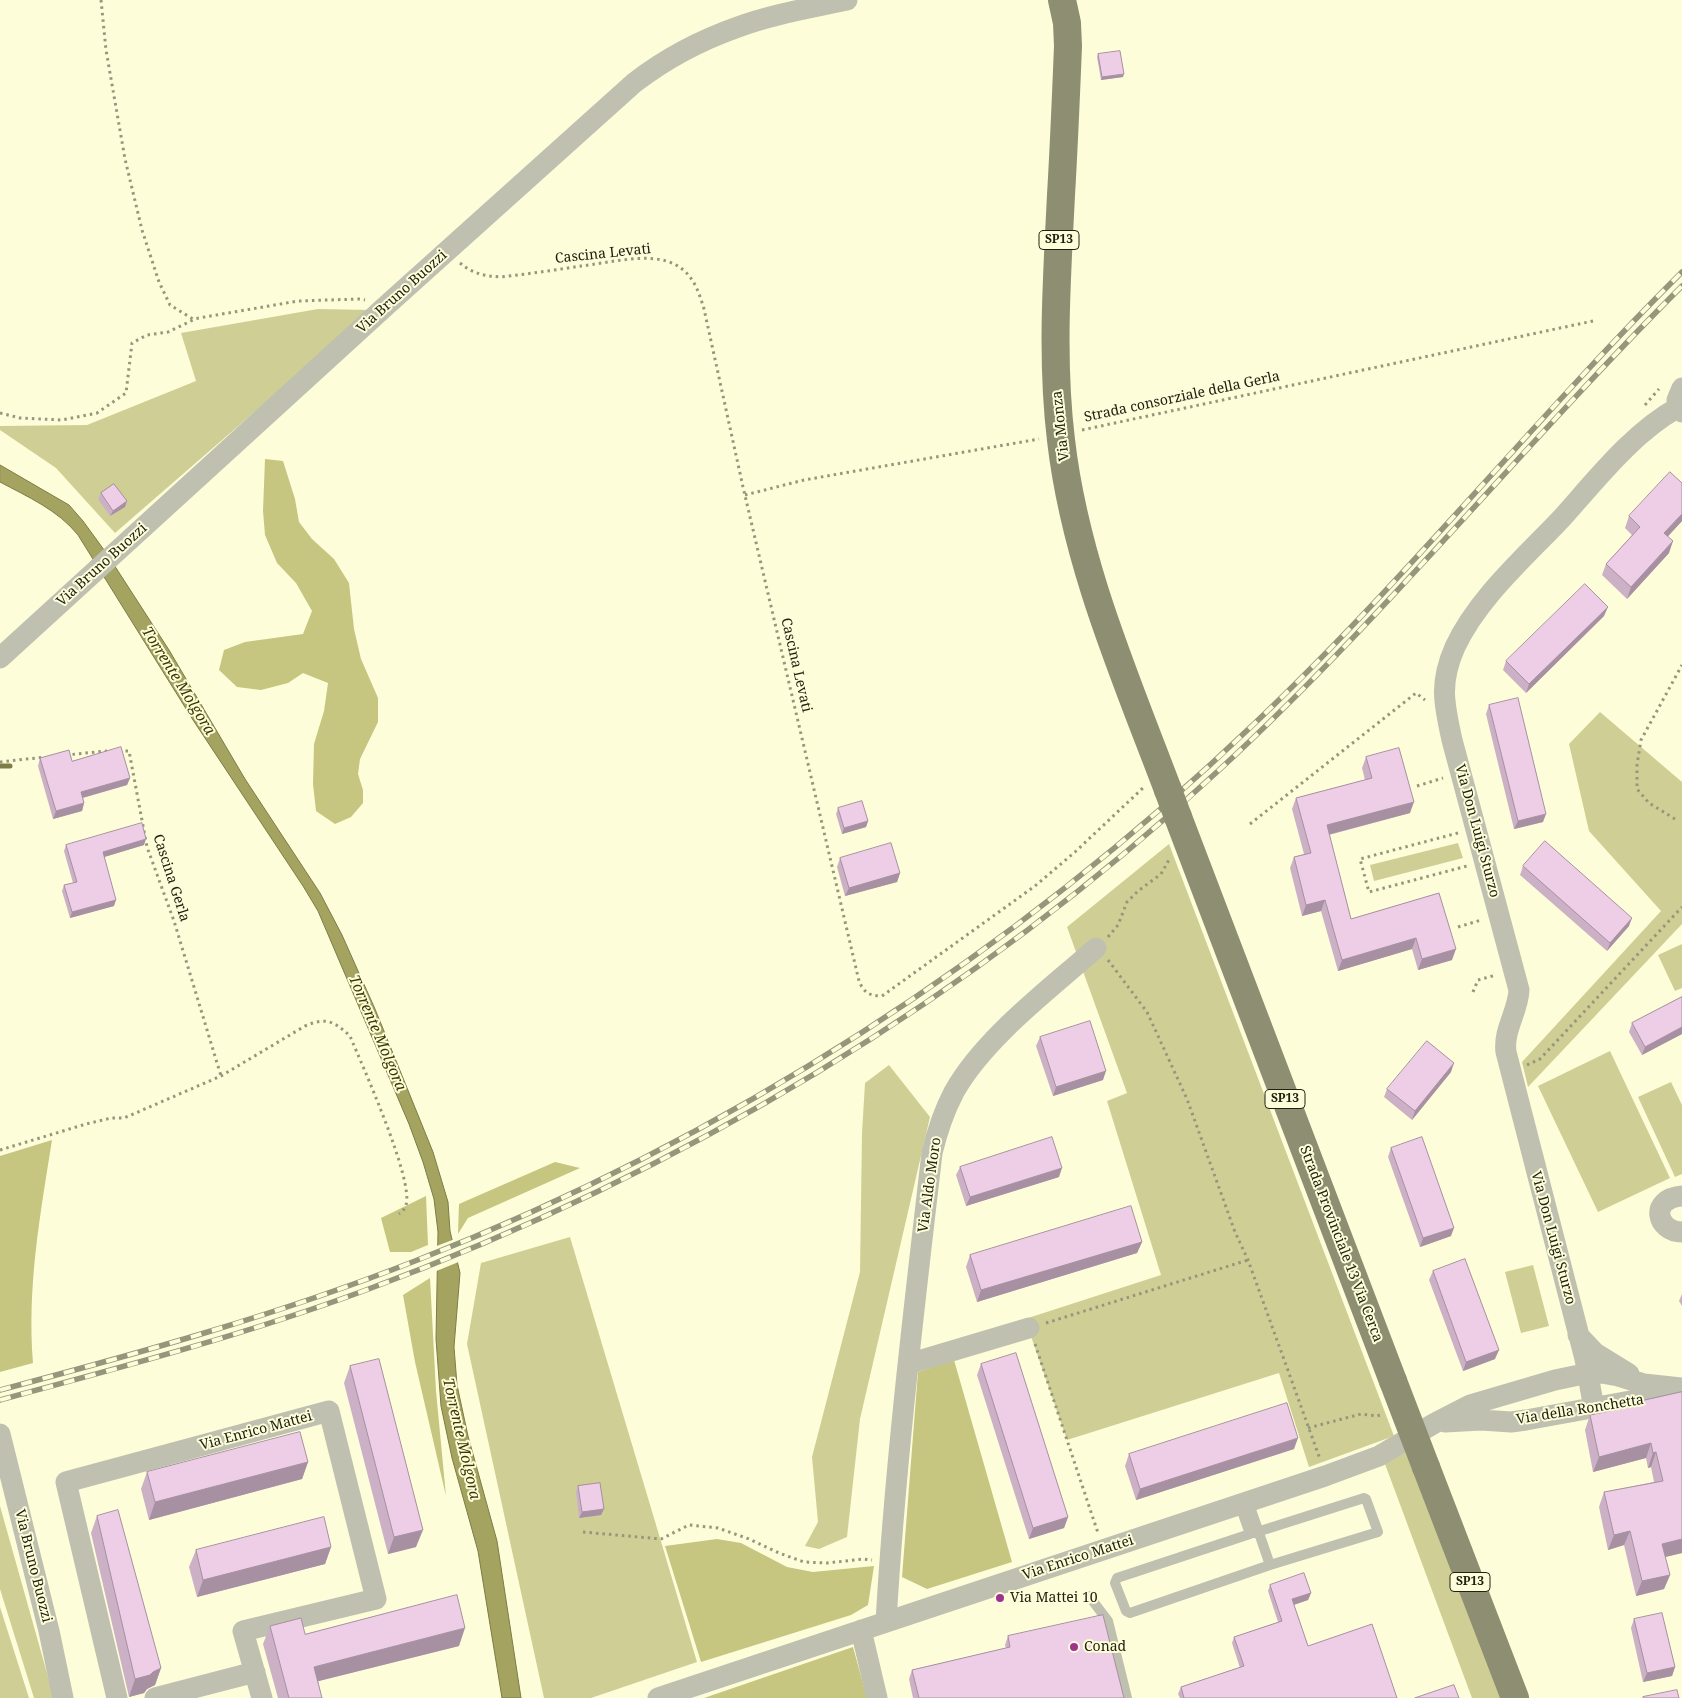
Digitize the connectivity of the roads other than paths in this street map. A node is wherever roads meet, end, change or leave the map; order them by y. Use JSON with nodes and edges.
{"nodes":[{"id":1,"x":847,"y":0,"type":"edge"},
{"id":2,"x":1062,"y":0,"type":"edge"},
{"id":3,"x":1082,"y":0,"type":"edge"},
{"id":4,"x":1068,"y":46,"type":"junction"},
{"id":5,"x":1681,"y":403,"type":"edge"},
{"id":6,"x":0,"y":658,"type":"edge"},
{"id":7,"x":1156,"y":788,"type":"joint"},
{"id":8,"x":1096,"y":948,"type":"road end"},
{"id":9,"x":1682,"y":1196,"type":"edge"},
{"id":10,"x":1682,"y":1232,"type":"edge"},
{"id":11,"x":1029,"y":1328,"type":"road end"},
{"id":12,"x":1578,"y":1335,"type":"junction"},
{"id":13,"x":908,"y":1364,"type":"junction"},
{"id":14,"x":1588,"y":1374,"type":"junction"},
{"id":15,"x":1644,"y":1384,"type":"junction"},
{"id":16,"x":1682,"y":1389,"type":"edge"},
{"id":17,"x":1594,"y":1408,"type":"junction"},
{"id":18,"x":1435,"y":1423,"type":"junction"},
{"id":19,"x":0,"y":1434,"type":"edge"},
{"id":20,"x":1244,"y":1503,"type":"junction"},
{"id":21,"x":1254,"y":1532,"type":"junction"},
{"id":22,"x":1270,"y":1565,"type":"junction"},
{"id":23,"x":1089,"y":1596,"type":"dead end"},
{"id":24,"x":886,"y":1622,"type":"junction"},
{"id":25,"x":861,"y":1630,"type":"junction"},
{"id":26,"x":255,"y":1672,"type":"junction"},
{"id":27,"x":63,"y":1698,"type":"edge"},
{"id":28,"x":117,"y":1698,"type":"edge"},
{"id":29,"x":155,"y":1698,"type":"edge"},
{"id":30,"x":262,"y":1698,"type":"edge"},
{"id":31,"x":658,"y":1698,"type":"edge"},
{"id":32,"x":877,"y":1698,"type":"edge"},
{"id":33,"x":1127,"y":1698,"type":"edge"},
{"id":34,"x":1515,"y":1698,"type":"edge"}],
"edges":[{"from":1,"to":6,"type":"street","name":"Via Bruno Buozzi"},
{"from":2,"to":4,"type":"main road","name":"Via Monza","number":"SP13"},
{"from":3,"to":4,"type":"main road","name":"Via Monza","number":"SP13"},
{"from":4,"to":7,"type":"main road","name":"Via Monza","number":"SP13"},
{"from":5,"to":12,"type":"street","name":"Via Don Luigi Sturzo"},
{"from":7,"to":34,"type":"main road","name":"Strada Provinciale 13 Via Cerca","number":"SP13","bridge":true},
{"from":8,"to":13,"type":"street","name":"Via Aldo Moro"},
{"from":9,"to":10,"type":"street"},
{"from":11,"to":13,"type":"street"},
{"from":12,"to":14,"type":"street","name":"Via Don Luigi Sturzo"},
{"from":12,"to":15,"type":"street","name":"Via Don Luigi Sturzo"},
{"from":13,"to":24,"type":"street","name":"Via Aldo Moro"},
{"from":14,"to":15,"type":"street","name":"Via della Ronchetta"},
{"from":14,"to":17,"type":"street","name":"Via Don Luigi Sturzo"},
{"from":14,"to":18,"type":"street","name":"Via della Ronchetta"},
{"from":15,"to":16,"type":"street","name":"Via della Ronchetta"},
{"from":16,"to":17,"type":"street","name":"Via della Ronchetta"},
{"from":17,"to":18,"type":"street","name":"Via della Ronchetta"},
{"from":18,"to":20,"type":"street","name":"Via Enrico Mattei"},
{"from":19,"to":27,"type":"street","name":"Via Bruno Buozzi"},
{"from":20,"to":21,"type":"lane"},
{"from":20,"to":24,"type":"street","name":"Via Enrico Mattei"},
{"from":21,"to":22,"type":"lane"},
{"from":21,"to":22,"type":"lane"},
{"from":21,"to":22,"type":"lane"},
{"from":23,"to":33,"type":"lane"},
{"from":24,"to":25,"type":"street","name":"Via Enrico Mattei"},
{"from":25,"to":31,"type":"street","name":"Via Enrico Mattei"},
{"from":25,"to":32,"type":"street"},
{"from":26,"to":28,"type":"street","name":"Via Enrico Mattei"},
{"from":26,"to":29,"type":"street"},
{"from":26,"to":30,"type":"street","name":"Via Enrico Mattei"}]}
